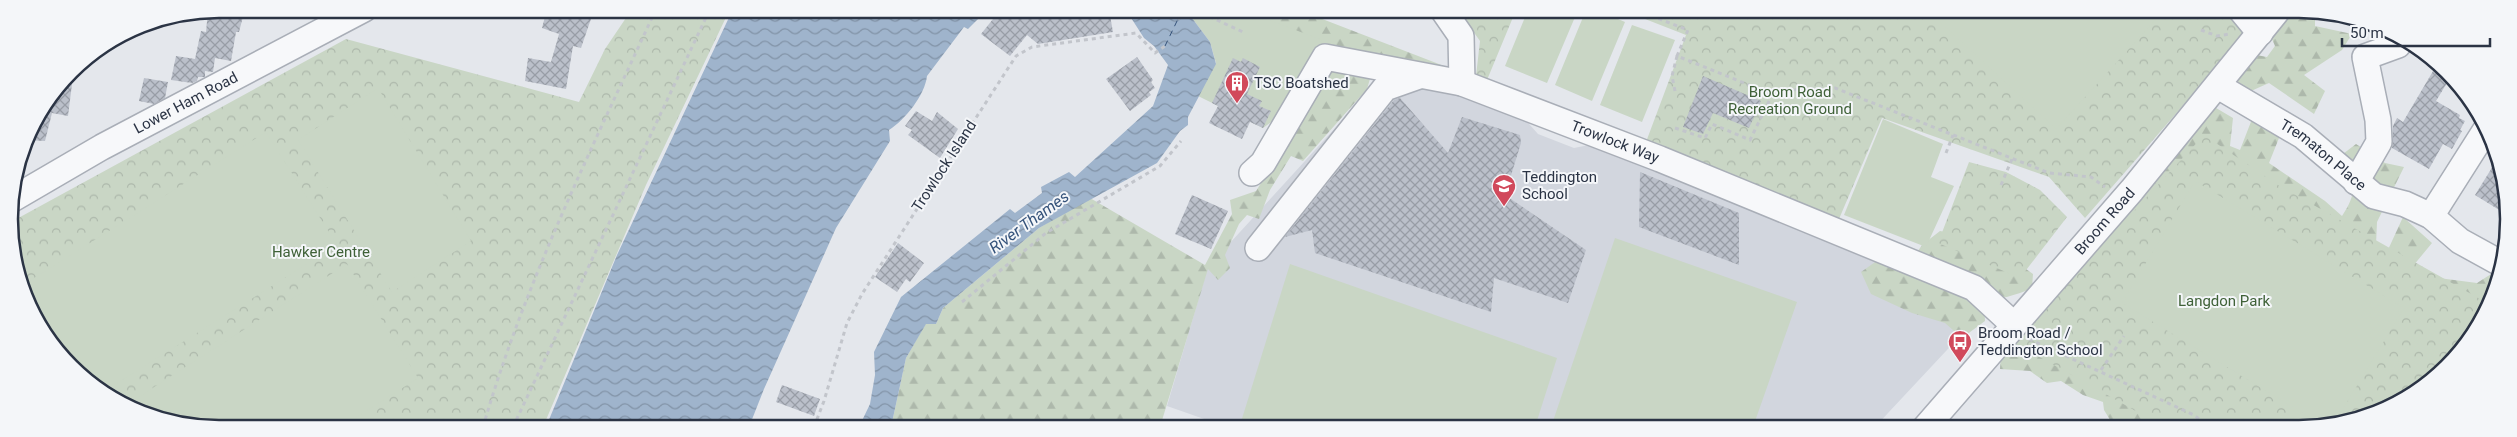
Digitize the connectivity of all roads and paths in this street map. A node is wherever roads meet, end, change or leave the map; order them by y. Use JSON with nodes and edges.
{"nodes":[{"id":1,"x":347,"y":18,"type":"edge"},
{"id":2,"x":652,"y":18,"type":"edge"},
{"id":3,"x":706,"y":18,"type":"edge"},
{"id":4,"x":1212,"y":18,"type":"edge"},
{"id":5,"x":1449,"y":18,"type":"edge"},
{"id":6,"x":1657,"y":18,"type":"edge"},
{"id":7,"x":2248,"y":18,"type":"edge"},
{"id":8,"x":2272,"y":18,"type":"edge"},
{"id":9,"x":1243,"y":32,"type":"dead end"},
{"id":10,"x":2260,"y":33,"type":"junction"},
{"id":11,"x":1165,"y":46,"type":"dead end"},
{"id":12,"x":2398,"y":46,"type":"dead end"},
{"id":13,"x":1677,"y":56,"type":"junction"},
{"id":14,"x":1420,"y":75,"type":"junction"},
{"id":15,"x":1462,"y":83,"type":"junction"},
{"id":16,"x":2218,"y":86,"type":"junction"},
{"id":17,"x":1675,"y":91,"type":"dead end"},
{"id":18,"x":1774,"y":91,"type":"junction"},
{"id":19,"x":1675,"y":128,"type":"dead end"},
{"id":20,"x":1953,"y":135,"type":"junction"},
{"id":21,"x":2482,"y":136,"type":"edge"},
{"id":22,"x":1181,"y":141,"type":"dead end"},
{"id":23,"x":1946,"y":152,"type":"dead end"},
{"id":24,"x":2012,"y":158,"type":"junction"},
{"id":25,"x":1252,"y":172,"type":"dead end"},
{"id":26,"x":2356,"y":182,"type":"junction"},
{"id":27,"x":2001,"y":185,"type":"dead end"},
{"id":28,"x":19,"y":195,"type":"edge"},
{"id":29,"x":2125,"y":199,"type":"junction"},
{"id":30,"x":2431,"y":216,"type":"junction"},
{"id":31,"x":1258,"y":248,"type":"dead end"},
{"id":32,"x":2495,"y":260,"type":"edge"},
{"id":33,"x":962,"y":302,"type":"dead end"},
{"id":34,"x":2012,"y":327,"type":"junction"},
{"id":35,"x":2124,"y":336,"type":"dead end"},
{"id":36,"x":2101,"y":370,"type":"junction"},
{"id":37,"x":485,"y":420,"type":"edge"},
{"id":38,"x":516,"y":420,"type":"edge"},
{"id":39,"x":817,"y":420,"type":"edge"},
{"id":40,"x":1938,"y":420,"type":"edge"},
{"id":41,"x":2200,"y":420,"type":"edge"}],
"edges":[{"from":1,"to":28,"type":"street","name":"Lower Ham Road"},
{"from":2,"to":37,"type":"path"},
{"from":3,"to":38,"type":"path"},
{"from":4,"to":9,"type":"path"},
{"from":5,"to":15,"type":"street"},
{"from":6,"to":13,"type":"path"},
{"from":7,"to":10,"type":"street"},
{"from":8,"to":10,"type":"street","name":"Broom Road"},
{"from":10,"to":16,"type":"street","name":"Broom Road"},
{"from":11,"to":39,"type":"path","name":"Trowlock Island"},
{"from":12,"to":26,"type":"street"},
{"from":13,"to":17,"type":"path"},
{"from":13,"to":18,"type":"path"},
{"from":14,"to":15,"type":"street","name":"Trowlock Way"},
{"from":14,"to":25,"type":"street","name":"Trowlock Way"},
{"from":14,"to":31,"type":"street"},
{"from":15,"to":34,"type":"street","name":"Trowlock Way"},
{"from":16,"to":26,"type":"street","name":"Trematon Place"},
{"from":16,"to":29,"type":"street","name":"Broom Road"},
{"from":18,"to":19,"type":"path"},
{"from":18,"to":20,"type":"path"},
{"from":20,"to":23,"type":"path"},
{"from":20,"to":24,"type":"path"},
{"from":21,"to":30,"type":"street"},
{"from":22,"to":33,"type":"path"},
{"from":24,"to":27,"type":"path"},
{"from":24,"to":29,"type":"path"},
{"from":26,"to":30,"type":"street","name":"Trematon Place"},
{"from":29,"to":34,"type":"street","name":"Broom Road"},
{"from":30,"to":32,"type":"street","name":"Trematon Place"},
{"from":34,"to":36,"type":"path"},
{"from":34,"to":40,"type":"street","name":"Broom Road"},
{"from":35,"to":36,"type":"path"},
{"from":36,"to":41,"type":"path"}]}
